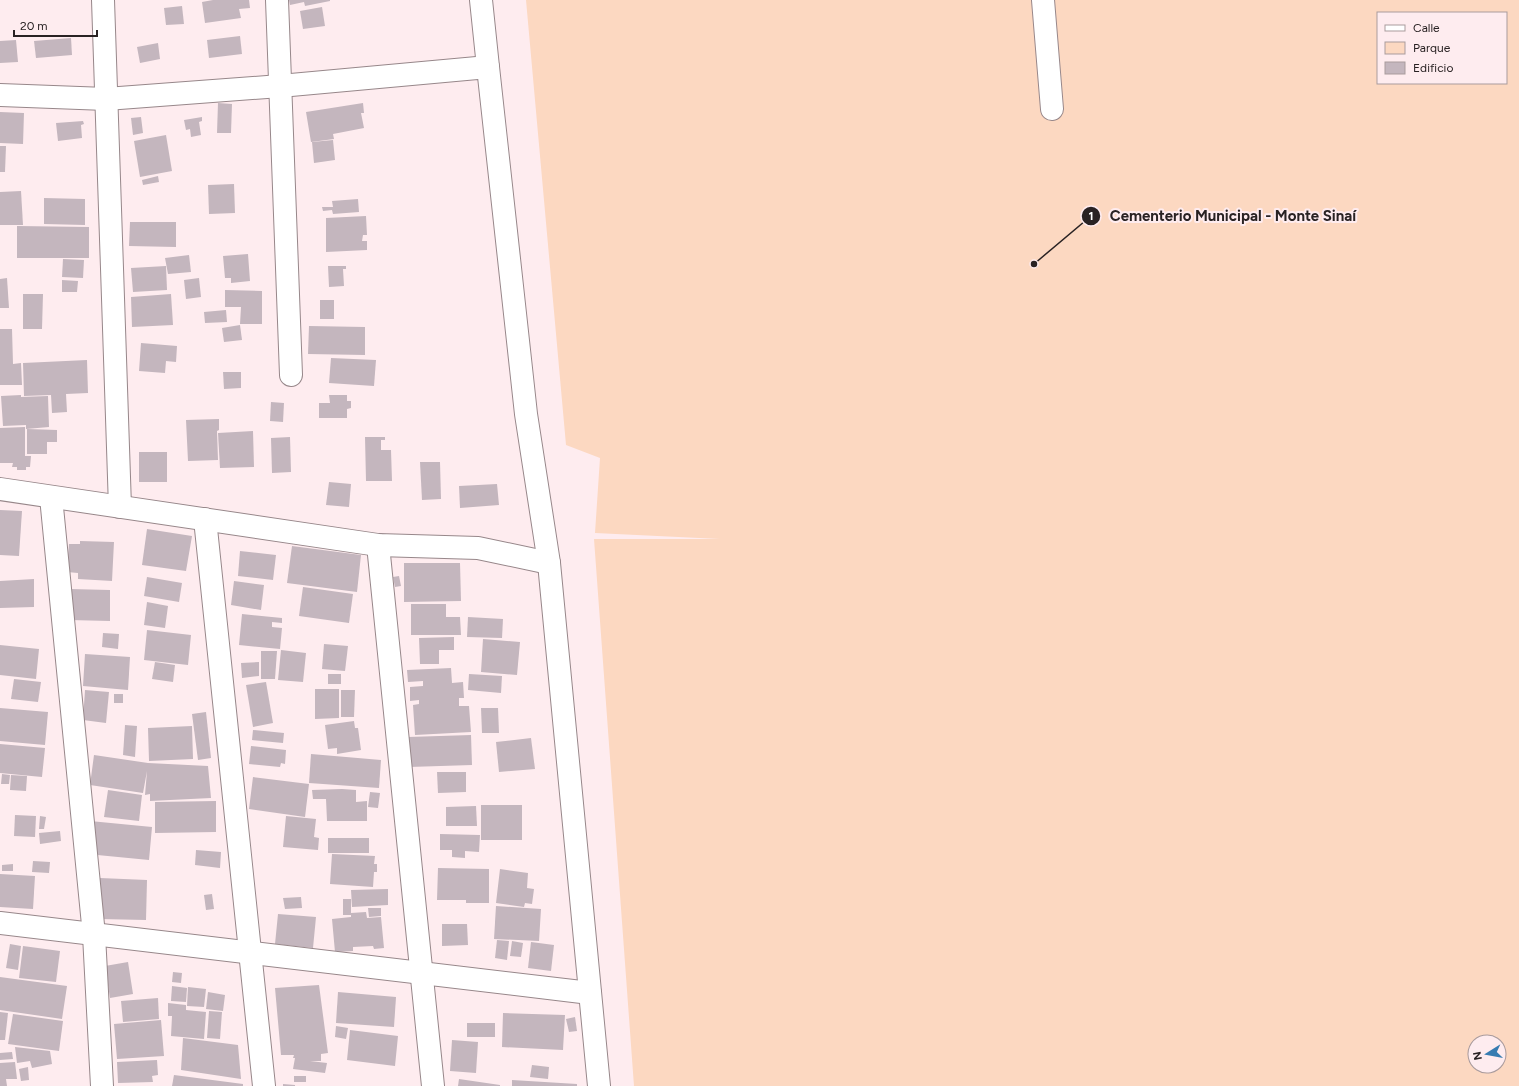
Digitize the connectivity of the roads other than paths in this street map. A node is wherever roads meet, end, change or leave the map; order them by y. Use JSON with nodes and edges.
{"nodes":[{"id":1,"x":103,"y":0,"type":"edge"},
{"id":2,"x":277,"y":0,"type":"edge"},
{"id":3,"x":481,"y":0,"type":"edge"},
{"id":4,"x":1043,"y":0,"type":"edge"},
{"id":5,"x":488,"y":67,"type":"junction"},
{"id":6,"x":280,"y":86,"type":"junction"},
{"id":7,"x":0,"y":95,"type":"edge"},
{"id":8,"x":106,"y":98,"type":"junction"},
{"id":9,"x":1052,"y":110,"type":"dead end"},
{"id":10,"x":291,"y":375,"type":"dead end"},
{"id":11,"x":0,"y":489,"type":"edge"},
{"id":12,"x":51,"y":497,"type":"junction"},
{"id":13,"x":120,"y":507,"type":"junction"},
{"id":14,"x":205,"y":519,"type":"junction"},
{"id":15,"x":378,"y":545,"type":"junction"},
{"id":16,"x":548,"y":563,"type":"junction"},
{"id":17,"x":0,"y":923,"type":"edge"},
{"id":18,"x":94,"y":935,"type":"junction"},
{"id":19,"x":250,"y":954,"type":"junction"},
{"id":20,"x":422,"y":974,"type":"junction"},
{"id":21,"x":590,"y":994,"type":"junction"},
{"id":22,"x":102,"y":1086,"type":"edge"},
{"id":23,"x":264,"y":1086,"type":"edge"},
{"id":24,"x":433,"y":1086,"type":"edge"},
{"id":25,"x":599,"y":1086,"type":"edge"}],
"edges":[{"from":1,"to":8,"type":"street"},
{"from":2,"to":6,"type":"street"},
{"from":3,"to":5,"type":"street"},
{"from":4,"to":9,"type":"street"},
{"from":5,"to":6,"type":"street"},
{"from":5,"to":16,"type":"street"},
{"from":6,"to":8,"type":"street"},
{"from":6,"to":10,"type":"street"},
{"from":7,"to":8,"type":"street"},
{"from":8,"to":13,"type":"street"},
{"from":11,"to":12,"type":"street"},
{"from":12,"to":13,"type":"street"},
{"from":12,"to":18,"type":"street"},
{"from":13,"to":14,"type":"street"},
{"from":14,"to":15,"type":"street"},
{"from":14,"to":19,"type":"street"},
{"from":15,"to":16,"type":"street"},
{"from":15,"to":20,"type":"street"},
{"from":16,"to":21,"type":"street"},
{"from":17,"to":18,"type":"street"},
{"from":18,"to":19,"type":"street"},
{"from":18,"to":22,"type":"street"},
{"from":19,"to":20,"type":"street"},
{"from":19,"to":23,"type":"street"},
{"from":20,"to":21,"type":"street"},
{"from":20,"to":24,"type":"street"},
{"from":21,"to":25,"type":"street"}]}
